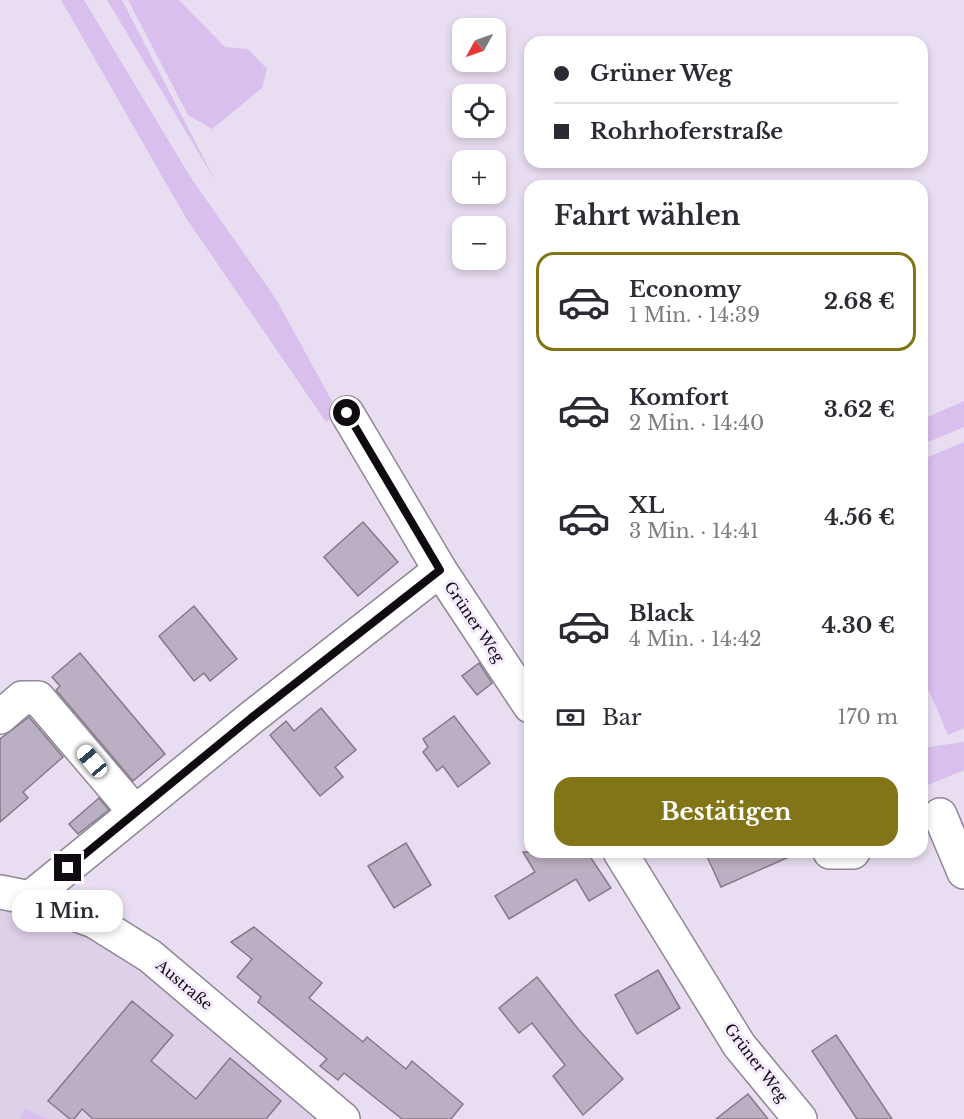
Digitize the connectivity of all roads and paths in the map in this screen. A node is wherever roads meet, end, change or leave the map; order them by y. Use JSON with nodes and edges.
{"nodes":[{"id":1,"x":347,"y":413,"type":"dead end"},
{"id":2,"x":440,"y":570,"type":"junction"},
{"id":3,"x":524,"y":697,"type":"edge"},
{"id":4,"x":0,"y":717,"type":"edge"},
{"id":5,"x":135,"y":812,"type":"junction"},
{"id":6,"x":942,"y":815,"type":"edge"},
{"id":7,"x":624,"y":858,"type":"edge"},
{"id":8,"x":964,"y":872,"type":"edge"},
{"id":9,"x":15,"y":895,"type":"edge"},
{"id":10,"x":344,"y":1119,"type":"edge"},
{"id":11,"x":800,"y":1119,"type":"edge"}],
"edges":[{"from":1,"to":2,"type":"street","name":"Grüner Weg"},
{"from":2,"to":3,"type":"street","name":"Grüner Weg"},
{"from":2,"to":5,"type":"street"},
{"from":4,"to":5,"type":"street"},
{"from":5,"to":9,"type":"street"},
{"from":6,"to":8,"type":"street"},
{"from":7,"to":11,"type":"street","name":"Grüner Weg"},
{"from":9,"to":10,"type":"street","name":"Austraße"}]}
